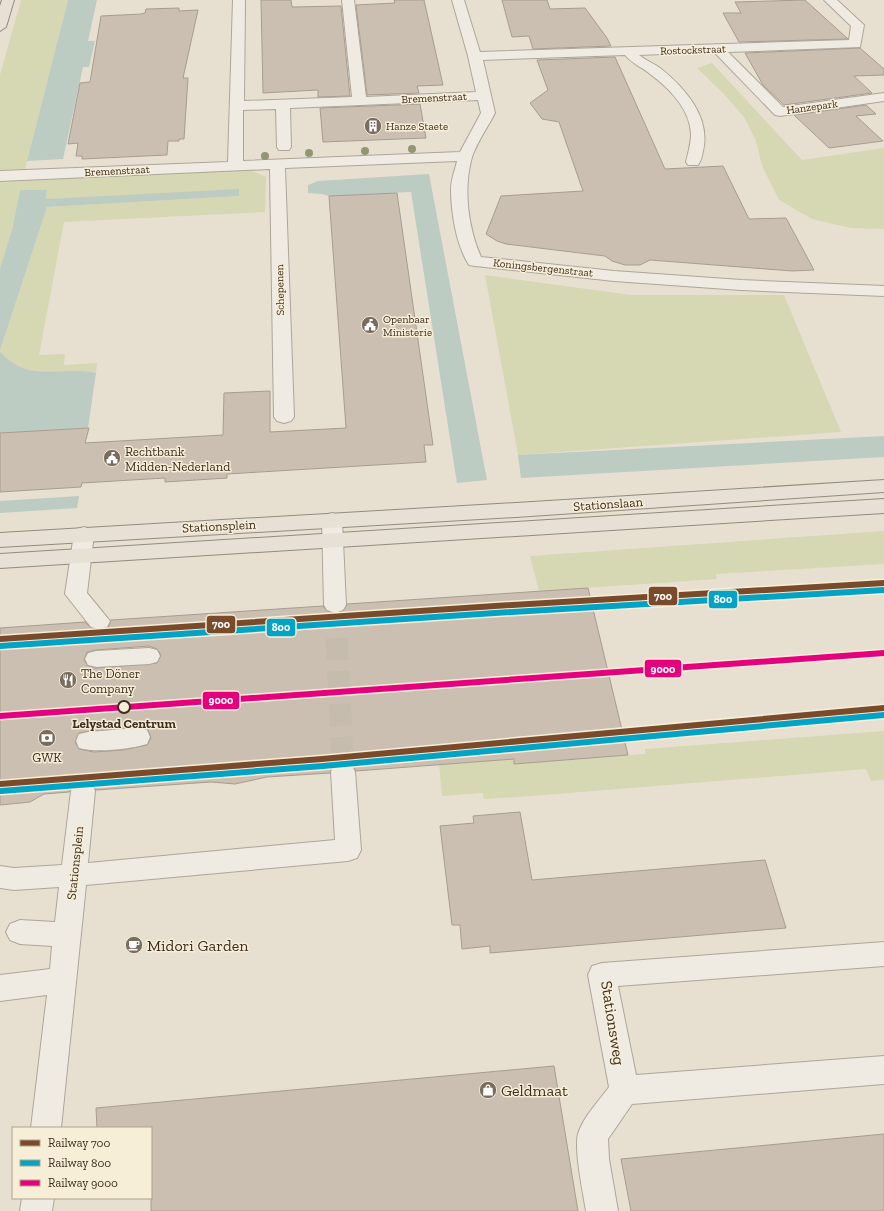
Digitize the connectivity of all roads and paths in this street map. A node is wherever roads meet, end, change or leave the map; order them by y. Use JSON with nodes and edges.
{"nodes":[{"id":1,"x":8,"y":0,"type":"edge"},
{"id":2,"x":239,"y":0,"type":"edge"},
{"id":3,"x":348,"y":0,"type":"edge"},
{"id":4,"x":458,"y":0,"type":"edge"},
{"id":5,"x":830,"y":0,"type":"edge"},
{"id":6,"x":0,"y":27,"type":"edge"},
{"id":7,"x":718,"y":49,"type":"junction"},
{"id":8,"x":630,"y":52,"type":"junction"},
{"id":9,"x":475,"y":56,"type":"junction"},
{"id":10,"x":484,"y":96,"type":"junction"},
{"id":11,"x":884,"y":97,"type":"edge"},
{"id":12,"x":360,"y":102,"type":"junction"},
{"id":13,"x":283,"y":104,"type":"junction"},
{"id":14,"x":236,"y":106,"type":"junction"},
{"id":15,"x":284,"y":147,"type":"dead end"},
{"id":16,"x":465,"y":156,"type":"junction"},
{"id":17,"x":693,"y":162,"type":"dead end"},
{"id":18,"x":277,"y":163,"type":"junction"},
{"id":19,"x":235,"y":165,"type":"junction"},
{"id":20,"x":0,"y":176,"type":"edge"},
{"id":21,"x":884,"y":291,"type":"edge"},
{"id":22,"x":284,"y":417,"type":"dead end"},
{"id":23,"x":884,"y":486,"type":"edge"},
{"id":24,"x":884,"y":506,"type":"edge"},
{"id":25,"x":332,"y":520,"type":"junction"},
{"id":26,"x":84,"y":534,"type":"junction"},
{"id":27,"x":0,"y":540,"type":"edge"},
{"id":28,"x":332,"y":542,"type":"junction"},
{"id":29,"x":80,"y":557,"type":"junction"},
{"id":30,"x":0,"y":561,"type":"edge"},
{"id":31,"x":335,"y":605,"type":"tunnel mouth"},
{"id":32,"x":100,"y":621,"type":"dead end"},
{"id":33,"x":149,"y":656,"type":"dead end"},
{"id":34,"x":96,"y":659,"type":"dead end"},
{"id":35,"x":138,"y":736,"type":"dead end"},
{"id":36,"x":88,"y":741,"type":"dead end"},
{"id":37,"x":343,"y":772,"type":"tunnel mouth"},
{"id":38,"x":83,"y":791,"type":"dead end"},
{"id":39,"x":74,"y":875,"type":"junction"},
{"id":40,"x":0,"y":877,"type":"edge"},
{"id":41,"x":20,"y":932,"type":"dead end"},
{"id":42,"x":67,"y":935,"type":"junction"},
{"id":43,"x":884,"y":954,"type":"edge"},
{"id":44,"x":63,"y":980,"type":"junction"},
{"id":45,"x":0,"y":988,"type":"edge"},
{"id":46,"x":884,"y":1070,"type":"edge"},
{"id":47,"x":624,"y":1090,"type":"junction"},
{"id":48,"x":47,"y":1120,"type":"edge"},
{"id":49,"x":38,"y":1199,"type":"edge"},
{"id":50,"x":36,"y":1211,"type":"edge"},
{"id":51,"x":602,"y":1211,"type":"edge"}],
"edges":[{"from":1,"to":6,"type":"main road"},
{"from":2,"to":14,"type":"street"},
{"from":3,"to":12,"type":"street"},
{"from":4,"to":9,"type":"street","name":"Koningsbergenstraat"},
{"from":5,"to":7,"type":"street","name":"Rostockstraat"},
{"from":7,"to":8,"type":"street","name":"Rostockstraat"},
{"from":7,"to":11,"type":"street","name":"Hanzepark"},
{"from":8,"to":9,"type":"street","name":"Rostockstraat"},
{"from":8,"to":17,"type":"street"},
{"from":9,"to":10,"type":"street","name":"Koningsbergenstraat"},
{"from":10,"to":12,"type":"street","name":"Bremenstraat"},
{"from":10,"to":16,"type":"street","name":"Koningsbergenstraat"},
{"from":12,"to":13,"type":"street","name":"Bremenstraat"},
{"from":13,"to":14,"type":"street","name":"Bremenstraat"},
{"from":13,"to":15,"type":"street"},
{"from":14,"to":19,"type":"street"},
{"from":16,"to":18,"type":"street","name":"Bremenstraat"},
{"from":16,"to":21,"type":"street","name":"Koningsbergenstraat"},
{"from":18,"to":19,"type":"street","name":"Bremenstraat"},
{"from":18,"to":22,"type":"street","name":"Schepenen"},
{"from":19,"to":20,"type":"street","name":"Bremenstraat"},
{"from":23,"to":25,"type":"main road","name":"Stationslaan"},
{"from":24,"to":28,"type":"main road","name":"Stationslaan"},
{"from":25,"to":26,"type":"main road","name":"Stationsplein"},
{"from":25,"to":28,"type":"street"},
{"from":26,"to":27,"type":"main road","name":"Stationsplein"},
{"from":26,"to":29,"type":"street"},
{"from":28,"to":29,"type":"main road","name":"Stationsplein"},
{"from":28,"to":31,"type":"street"},
{"from":29,"to":30,"type":"main road","name":"Stationsplein"},
{"from":29,"to":32,"type":"street"},
{"from":33,"to":34,"type":"street"},
{"from":35,"to":36,"type":"street"},
{"from":37,"to":39,"type":"street"},
{"from":38,"to":39,"type":"street","name":"Stationsplein"},
{"from":39,"to":40,"type":"street"},
{"from":39,"to":42,"type":"street","name":"Stationsplein"},
{"from":41,"to":42,"type":"street"},
{"from":42,"to":44,"type":"street","name":"Stationsplein"},
{"from":43,"to":47,"type":"street","name":"Stationsweg"},
{"from":44,"to":45,"type":"street"},
{"from":44,"to":48,"type":"street","name":"Stationsplein"},
{"from":46,"to":47,"type":"street"},
{"from":47,"to":51,"type":"street"},
{"from":49,"to":50,"type":"street"}]}
